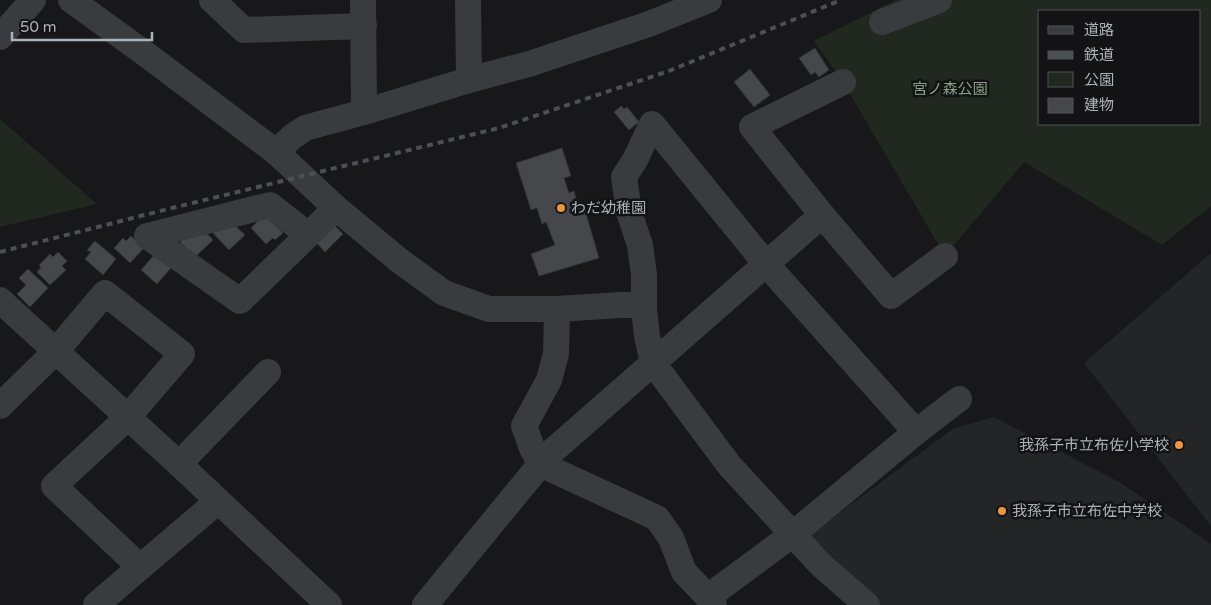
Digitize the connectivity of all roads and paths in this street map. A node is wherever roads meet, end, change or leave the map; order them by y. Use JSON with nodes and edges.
{"nodes":[{"id":1,"x":33,"y":0,"type":"edge"},
{"id":2,"x":71,"y":0,"type":"edge"},
{"id":3,"x":212,"y":0,"type":"edge"},
{"id":4,"x":363,"y":0,"type":"edge"},
{"id":5,"x":468,"y":0,"type":"edge"},
{"id":6,"x":709,"y":0,"type":"edge"},
{"id":7,"x":939,"y":0,"type":"edge"},
{"id":8,"x":882,"y":22,"type":"dead end"},
{"id":9,"x":364,"y":26,"type":"junction"},
{"id":10,"x":0,"y":37,"type":"edge"},
{"id":11,"x":469,"y":80,"type":"junction"},
{"id":12,"x":843,"y":82,"type":"dead end"},
{"id":13,"x":364,"y":112,"type":"junction"},
{"id":14,"x":276,"y":152,"type":"junction"},
{"id":15,"x":336,"y":208,"type":"junction"},
{"id":16,"x":822,"y":214,"type":"junction"},
{"id":17,"x":308,"y":235,"type":"junction"},
{"id":18,"x":945,"y":256,"type":"dead end"},
{"id":19,"x":766,"y":264,"type":"junction"},
{"id":20,"x":0,"y":300,"type":"edge"},
{"id":21,"x":644,"y":305,"type":"junction"},
{"id":22,"x":558,"y":309,"type":"junction"},
{"id":23,"x":56,"y":351,"type":"junction"},
{"id":24,"x":653,"y":363,"type":"junction"},
{"id":25,"x":268,"y":372,"type":"dead end"},
{"id":26,"x":959,"y":399,"type":"dead end"},
{"id":27,"x":0,"y":406,"type":"edge"},
{"id":28,"x":128,"y":417,"type":"junction"},
{"id":29,"x":916,"y":432,"type":"junction"},
{"id":30,"x":179,"y":464,"type":"junction"},
{"id":31,"x":540,"y":464,"type":"junction"},
{"id":32,"x":218,"y":501,"type":"junction"},
{"id":33,"x":793,"y":534,"type":"junction"},
{"id":34,"x":140,"y":567,"type":"junction"},
{"id":35,"x":711,"y":601,"type":"edge"},
{"id":36,"x":96,"y":605,"type":"edge"},
{"id":37,"x":329,"y":605,"type":"edge"},
{"id":38,"x":425,"y":605,"type":"edge"},
{"id":39,"x":867,"y":605,"type":"edge"}],
"edges":[{"from":1,"to":10,"type":"street"},
{"from":2,"to":14,"type":"street"},
{"from":3,"to":9,"type":"street"},
{"from":4,"to":9,"type":"street"},
{"from":5,"to":11,"type":"street"},
{"from":6,"to":11,"type":"street"},
{"from":7,"to":8,"type":"street"},
{"from":9,"to":13,"type":"street"},
{"from":11,"to":13,"type":"street"},
{"from":12,"to":16,"type":"street"},
{"from":13,"to":14,"type":"street"},
{"from":14,"to":15,"type":"street"},
{"from":15,"to":17,"type":"street"},
{"from":15,"to":22,"type":"street"},
{"from":16,"to":18,"type":"street"},
{"from":16,"to":19,"type":"street"},
{"from":17,"to":17,"type":"street"},
{"from":19,"to":21,"type":"street"},
{"from":19,"to":24,"type":"street"},
{"from":19,"to":29,"type":"street"},
{"from":20,"to":23,"type":"street"},
{"from":21,"to":22,"type":"street"},
{"from":21,"to":24,"type":"street"},
{"from":22,"to":31,"type":"street"},
{"from":23,"to":27,"type":"street"},
{"from":23,"to":28,"type":"street"},
{"from":23,"to":28,"type":"street"},
{"from":24,"to":31,"type":"street"},
{"from":24,"to":33,"type":"street"},
{"from":25,"to":30,"type":"street"},
{"from":26,"to":29,"type":"street"},
{"from":28,"to":30,"type":"street"},
{"from":28,"to":34,"type":"street"},
{"from":29,"to":33,"type":"street"},
{"from":30,"to":32,"type":"street"},
{"from":31,"to":35,"type":"street"},
{"from":31,"to":38,"type":"street"},
{"from":32,"to":34,"type":"street"},
{"from":32,"to":37,"type":"street"},
{"from":33,"to":35,"type":"street"},
{"from":33,"to":39,"type":"street"},
{"from":34,"to":36,"type":"street"}]}
